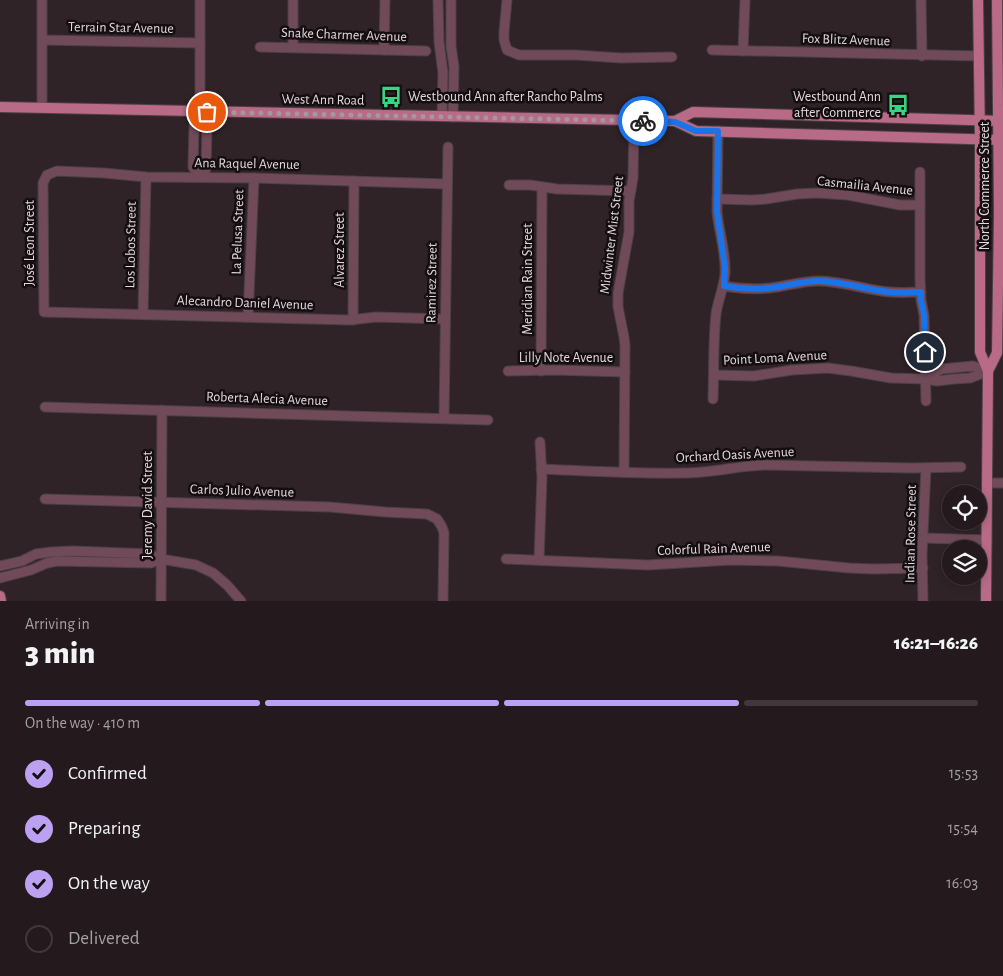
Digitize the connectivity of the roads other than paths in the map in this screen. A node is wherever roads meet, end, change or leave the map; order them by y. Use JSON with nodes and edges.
{"nodes":[{"id":1,"x":42,"y":0,"type":"edge"},
{"id":2,"x":200,"y":0,"type":"edge"},
{"id":3,"x":293,"y":0,"type":"edge"},
{"id":4,"x":384,"y":0,"type":"edge"},
{"id":5,"x":438,"y":0,"type":"edge"},
{"id":6,"x":451,"y":0,"type":"edge"},
{"id":7,"x":507,"y":0,"type":"edge"},
{"id":8,"x":745,"y":0,"type":"edge"},
{"id":9,"x":921,"y":0,"type":"edge"},
{"id":10,"x":978,"y":0,"type":"edge"},
{"id":11,"x":997,"y":0,"type":"edge"},
{"id":12,"x":42,"y":40,"type":"junction"},
{"id":13,"x":200,"y":43,"type":"junction"},
{"id":14,"x":260,"y":47,"type":"dead end"},
{"id":15,"x":293,"y":47,"type":"junction"},
{"id":16,"x":384,"y":50,"type":"junction"},
{"id":17,"x":712,"y":50,"type":"dead end"},
{"id":18,"x":426,"y":51,"type":"dead end"},
{"id":19,"x":743,"y":51,"type":"junction"},
{"id":20,"x":922,"y":56,"type":"junction"},
{"id":21,"x":979,"y":56,"type":"junction"},
{"id":22,"x":672,"y":57,"type":"dead end"},
{"id":23,"x":0,"y":107,"type":"edge"},
{"id":24,"x":42,"y":108,"type":"junction"},
{"id":25,"x":200,"y":115,"type":"junction"},
{"id":26,"x":442,"y":116,"type":"junction"},
{"id":27,"x":453,"y":117,"type":"junction"},
{"id":28,"x":979,"y":120,"type":"junction"},
{"id":29,"x":1001,"y":120,"type":"edge"},
{"id":30,"x":634,"y":121,"type":"junction"},
{"id":31,"x":675,"y":122,"type":"junction"},
{"id":32,"x":718,"y":131,"type":"junction"},
{"id":33,"x":980,"y":140,"type":"junction"},
{"id":34,"x":1000,"y":140,"type":"edge"},
{"id":35,"x":448,"y":147,"type":"dead end"},
{"id":36,"x":920,"y":172,"type":"dead end"},
{"id":37,"x":47,"y":175,"type":"joint"},
{"id":38,"x":146,"y":177,"type":"junction"},
{"id":39,"x":200,"y":177,"type":"junction"},
{"id":40,"x":254,"y":178,"type":"junction"},
{"id":41,"x":354,"y":181,"type":"junction"},
{"id":42,"x":447,"y":184,"type":"junction"},
{"id":43,"x":509,"y":185,"type":"dead end"},
{"id":44,"x":542,"y":187,"type":"junction"},
{"id":45,"x":631,"y":191,"type":"junction"},
{"id":46,"x":717,"y":199,"type":"junction"},
{"id":47,"x":920,"y":206,"type":"junction"},
{"id":48,"x":1001,"y":254,"type":"edge"},
{"id":49,"x":1001,"y":267,"type":"edge"},
{"id":50,"x":724,"y":286,"type":"junction"},
{"id":51,"x":921,"y":292,"type":"junction"},
{"id":52,"x":44,"y":312,"type":"joint"},
{"id":53,"x":143,"y":314,"type":"junction"},
{"id":54,"x":248,"y":317,"type":"junction"},
{"id":55,"x":446,"y":319,"type":"junction"},
{"id":56,"x":353,"y":320,"type":"junction"},
{"id":57,"x":988,"y":370,"type":"junction"},
{"id":58,"x":508,"y":371,"type":"dead end"},
{"id":59,"x":541,"y":371,"type":"junction"},
{"id":60,"x":625,"y":372,"type":"junction"},
{"id":61,"x":714,"y":375,"type":"junction"},
{"id":62,"x":926,"y":379,"type":"junction"},
{"id":63,"x":713,"y":399,"type":"dead end"},
{"id":64,"x":926,"y":401,"type":"dead end"},
{"id":65,"x":45,"y":407,"type":"dead end"},
{"id":66,"x":162,"y":410,"type":"junction"},
{"id":67,"x":444,"y":418,"type":"junction"},
{"id":68,"x":488,"y":420,"type":"dead end"},
{"id":69,"x":540,"y":442,"type":"dead end"},
{"id":70,"x":961,"y":467,"type":"dead end"},
{"id":71,"x":926,"y":468,"type":"junction"},
{"id":72,"x":541,"y":470,"type":"junction"},
{"id":73,"x":624,"y":472,"type":"junction"},
{"id":74,"x":987,"y":483,"type":"junction"},
{"id":75,"x":1003,"y":483,"type":"edge"},
{"id":76,"x":45,"y":499,"type":"dead end"},
{"id":77,"x":161,"y":502,"type":"junction"},
{"id":78,"x":923,"y":538,"type":"junction"},
{"id":79,"x":987,"y":540,"type":"joint"},
{"id":80,"x":34,"y":555,"type":"junction"},
{"id":81,"x":162,"y":559,"type":"junction"},
{"id":82,"x":506,"y":559,"type":"dead end"},
{"id":83,"x":539,"y":560,"type":"junction"},
{"id":84,"x":0,"y":566,"type":"edge"},
{"id":85,"x":38,"y":566,"type":"junction"},
{"id":86,"x":923,"y":568,"type":"junction"},
{"id":87,"x":0,"y":578,"type":"edge"},
{"id":88,"x":986,"y":585,"type":"edge"},
{"id":89,"x":0,"y":596,"type":"edge"},
{"id":90,"x":1,"y":601,"type":"edge"},
{"id":91,"x":161,"y":601,"type":"edge"},
{"id":92,"x":241,"y":601,"type":"edge"},
{"id":93,"x":443,"y":601,"type":"edge"},
{"id":94,"x":923,"y":601,"type":"edge"},
{"id":95,"x":986,"y":601,"type":"edge"}],
"edges":[{"from":1,"to":12,"type":"street"},
{"from":2,"to":13,"type":"street"},
{"from":3,"to":15,"type":"street"},
{"from":4,"to":16,"type":"street"},
{"from":5,"to":26,"type":"street"},
{"from":6,"to":27,"type":"street"},
{"from":7,"to":22,"type":"street"},
{"from":8,"to":19,"type":"street"},
{"from":9,"to":20,"type":"street"},
{"from":10,"to":21,"type":"main road","name":"North Commerce Street"},
{"from":11,"to":29,"type":"main road","name":"North Commerce Street"},
{"from":12,"to":13,"type":"street","name":"Terrain Star Avenue"},
{"from":12,"to":24,"type":"street"},
{"from":13,"to":25,"type":"street"},
{"from":14,"to":15,"type":"street","name":"Snake Charmer Avenue"},
{"from":15,"to":16,"type":"street","name":"Snake Charmer Avenue"},
{"from":16,"to":18,"type":"street","name":"Snake Charmer Avenue"},
{"from":17,"to":19,"type":"street","name":"Fox Blitz Avenue"},
{"from":19,"to":20,"type":"street","name":"Fox Blitz Avenue"},
{"from":20,"to":21,"type":"street","name":"Fox Blitz Avenue"},
{"from":21,"to":28,"type":"main road","name":"North Commerce Street"},
{"from":23,"to":24,"type":"main road","name":"West Ann Road"},
{"from":24,"to":25,"type":"main road","name":"West Ann Road"},
{"from":25,"to":26,"type":"main road","name":"West Ann Road"},
{"from":25,"to":39,"type":"street"},
{"from":25,"to":39,"type":"street"},
{"from":26,"to":27,"type":"main road","name":"West Ann Road"},
{"from":27,"to":30,"type":"main road","name":"West Ann Road"},
{"from":28,"to":29,"type":"main road","name":"West Ann Road"},
{"from":28,"to":31,"type":"main road","name":"West Ann Road"},
{"from":28,"to":33,"type":"main road","name":"North Commerce Street"},
{"from":29,"to":34,"type":"main road","name":"North Commerce Street"},
{"from":30,"to":31,"type":"main road","name":"West Ann Road"},
{"from":30,"to":45,"type":"street","name":"Midwinter Mist Street"},
{"from":31,"to":32,"type":"main road","name":"West Ann Road"},
{"from":32,"to":33,"type":"main road","name":"West Ann Road"},
{"from":32,"to":46,"type":"street"},
{"from":33,"to":34,"type":"main road","name":"West Ann Road"},
{"from":33,"to":57,"type":"main road","name":"North Commerce Street"},
{"from":34,"to":48,"type":"main road","name":"North Commerce Street"},
{"from":35,"to":42,"type":"street","name":"Ramirez Street"},
{"from":36,"to":47,"type":"street"},
{"from":37,"to":38,"type":"street","name":"Ana Raquel Avenue"},
{"from":37,"to":52,"type":"street","name":"José Leon Street"},
{"from":38,"to":39,"type":"street","name":"Ana Raquel Avenue"},
{"from":38,"to":53,"type":"street","name":"Los Lobos Street"},
{"from":39,"to":40,"type":"street","name":"Ana Raquel Avenue"},
{"from":40,"to":41,"type":"street","name":"Ana Raquel Avenue"},
{"from":40,"to":54,"type":"street","name":"La Pelusa Street"},
{"from":41,"to":42,"type":"street","name":"Ana Raquel Avenue"},
{"from":41,"to":56,"type":"street","name":"Alvarez Street"},
{"from":42,"to":55,"type":"street","name":"Ramirez Street"},
{"from":43,"to":44,"type":"street"},
{"from":44,"to":45,"type":"street"},
{"from":44,"to":59,"type":"street","name":"Meridian Rain Street"},
{"from":45,"to":60,"type":"street","name":"Midwinter Mist Street"},
{"from":46,"to":47,"type":"street","name":"Casmailia Avenue"},
{"from":46,"to":50,"type":"street"},
{"from":47,"to":51,"type":"street"},
{"from":48,"to":49,"type":"main road","name":"North Commerce Street"},
{"from":49,"to":57,"type":"main road","name":"North Commerce Street"},
{"from":50,"to":51,"type":"street"},
{"from":50,"to":61,"type":"street"},
{"from":51,"to":62,"type":"street"},
{"from":52,"to":53,"type":"street","name":"Alecandro Daniel Avenue"},
{"from":53,"to":54,"type":"street","name":"Alecandro Daniel Avenue"},
{"from":54,"to":56,"type":"street","name":"Alecandro Daniel Avenue"},
{"from":55,"to":56,"type":"street","name":"Alecandro Daniel Avenue"},
{"from":55,"to":67,"type":"street","name":"Ramirez Street"},
{"from":57,"to":62,"type":"street","name":"Point Loma Avenue"},
{"from":57,"to":74,"type":"main road","name":"North Commerce Street"},
{"from":58,"to":59,"type":"street","name":"Lilly Note Avenue"},
{"from":59,"to":60,"type":"street","name":"Lilly Note Avenue"},
{"from":60,"to":73,"type":"street","name":"Midwinter Mist Street"},
{"from":61,"to":62,"type":"street","name":"Point Loma Avenue"},
{"from":61,"to":63,"type":"street"},
{"from":62,"to":64,"type":"street"},
{"from":65,"to":66,"type":"street","name":"Roberta Alecia Avenue"},
{"from":66,"to":67,"type":"street","name":"Roberta Alecia Avenue"},
{"from":66,"to":77,"type":"street","name":"Jeremy David Street"},
{"from":67,"to":68,"type":"street","name":"Roberta Alecia Avenue"},
{"from":69,"to":72,"type":"street"},
{"from":70,"to":71,"type":"street","name":"Orchard Oasis Avenue"},
{"from":71,"to":73,"type":"street","name":"Orchard Oasis Avenue"},
{"from":71,"to":78,"type":"street","name":"Indian Rose Street"},
{"from":72,"to":73,"type":"street","name":"Orchard Oasis Avenue"},
{"from":72,"to":83,"type":"street"},
{"from":74,"to":75,"type":"street"},
{"from":74,"to":79,"type":"main road","name":"North Commerce Street"},
{"from":76,"to":77,"type":"street","name":"Carlos Julio Avenue"},
{"from":77,"to":81,"type":"street","name":"Jeremy David Street"},
{"from":77,"to":93,"type":"street","name":"Carlos Julio Avenue"},
{"from":78,"to":79,"type":"street"},
{"from":78,"to":86,"type":"street","name":"Indian Rose Street"},
{"from":80,"to":81,"type":"street"},
{"from":80,"to":84,"type":"street"},
{"from":80,"to":85,"type":"street"},
{"from":81,"to":85,"type":"street"},
{"from":81,"to":91,"type":"street","name":"Jeremy David Street"},
{"from":81,"to":92,"type":"street"},
{"from":82,"to":83,"type":"street","name":"Colorful Rain Avenue"},
{"from":83,"to":86,"type":"street","name":"Colorful Rain Avenue"},
{"from":85,"to":87,"type":"street"},
{"from":86,"to":94,"type":"street","name":"Indian Rose Street"},
{"from":88,"to":95,"type":"main road","name":"North Commerce Street"},
{"from":89,"to":90,"type":"main road"}]}
